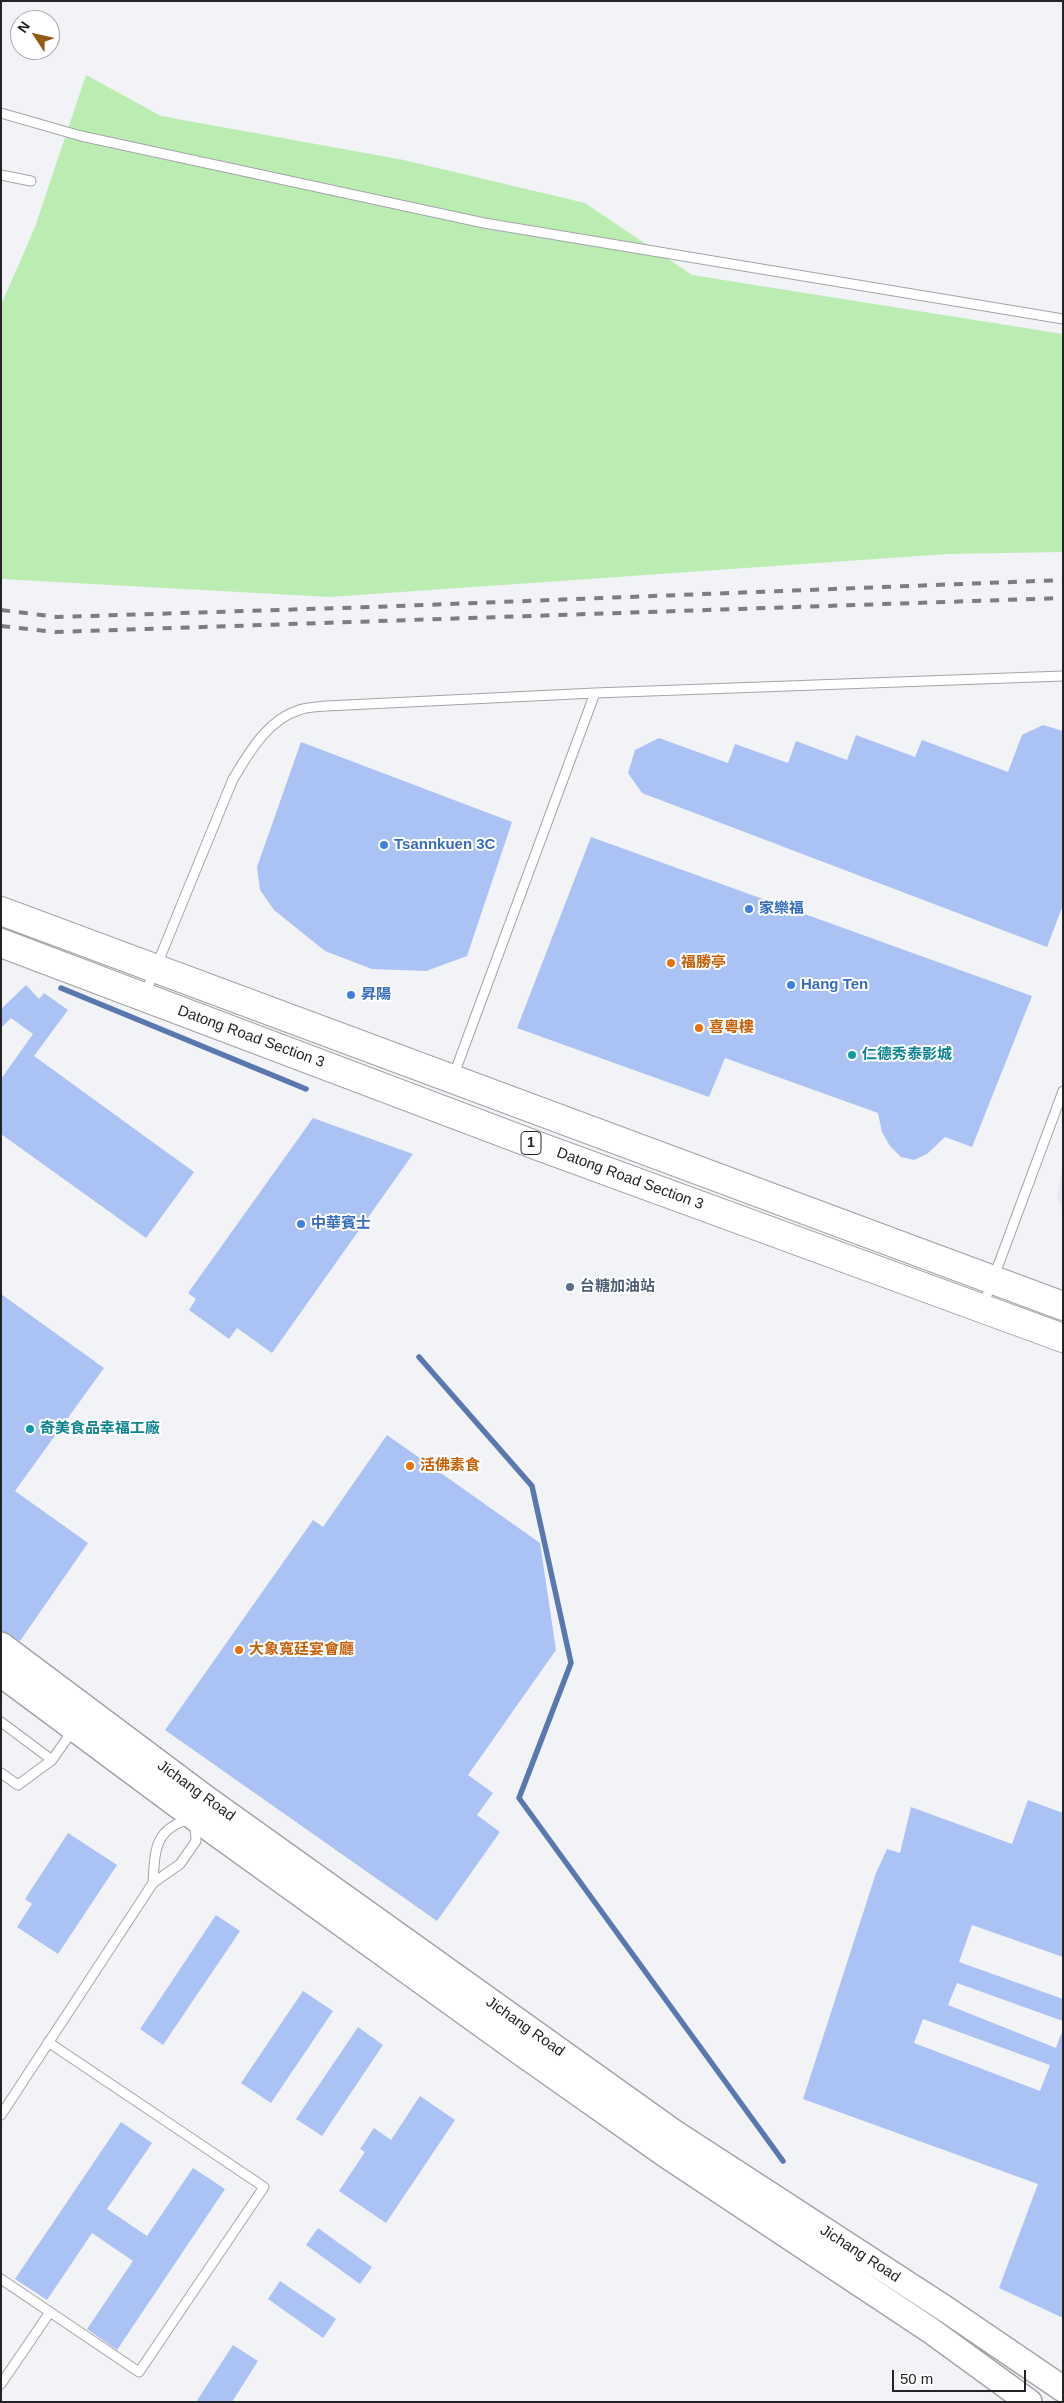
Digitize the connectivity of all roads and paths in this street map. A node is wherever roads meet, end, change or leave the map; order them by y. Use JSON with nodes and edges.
{"nodes":[{"id":1,"x":1,"y":113,"type":"edge"},
{"id":2,"x":1,"y":174,"type":"edge"},
{"id":3,"x":31,"y":181,"type":"dead end"},
{"id":4,"x":1063,"y":318,"type":"edge"},
{"id":5,"x":1063,"y":676,"type":"edge"},
{"id":6,"x":595,"y":693,"type":"junction"},
{"id":7,"x":1,"y":911,"type":"edge"},
{"id":8,"x":1,"y":943,"type":"edge"},
{"id":9,"x":156,"y":968,"type":"junction"},
{"id":10,"x":144,"y":997,"type":"junction"},
{"id":11,"x":452,"y":1078,"type":"junction"},
{"id":12,"x":1063,"y":1091,"type":"edge"},
{"id":13,"x":993,"y":1280,"type":"junction"},
{"id":14,"x":1063,"y":1306,"type":"edge"},
{"id":15,"x":982,"y":1309,"type":"junction"},
{"id":16,"x":1063,"y":1338,"type":"edge"},
{"id":17,"x":1,"y":1645,"type":"edge"},
{"id":18,"x":1,"y":1674,"type":"edge"},
{"id":19,"x":81,"y":1719,"type":"junction"},
{"id":20,"x":1,"y":1722,"type":"edge"},
{"id":21,"x":52,"y":1760,"type":"junction"},
{"id":22,"x":1,"y":1773,"type":"edge"},
{"id":23,"x":201,"y":1809,"type":"junction"},
{"id":24,"x":152,"y":1883,"type":"junction"},
{"id":25,"x":48,"y":2042,"type":"junction"},
{"id":26,"x":1,"y":2115,"type":"edge"},
{"id":27,"x":1,"y":2279,"type":"edge"},
{"id":28,"x":50,"y":2312,"type":"junction"},
{"id":29,"x":1,"y":2384,"type":"edge"},
{"id":30,"x":1063,"y":2389,"type":"edge"},
{"id":31,"x":1029,"y":2402,"type":"edge"}],
"edges":[{"from":1,"to":4,"type":"lane"},
{"from":2,"to":3,"type":"lane"},
{"from":5,"to":6,"type":"lane"},
{"from":6,"to":9,"type":"lane"},
{"from":6,"to":11,"type":"lane"},
{"from":7,"to":9,"type":"main road","number":"1"},
{"from":8,"to":10,"type":"main road","name":"Datong Road Section 3","number":"1"},
{"from":9,"to":10,"type":"lane"},
{"from":9,"to":11,"type":"main road","number":"1"},
{"from":10,"to":15,"type":"main road","name":"Datong Road Section 3","number":"1"},
{"from":11,"to":13,"type":"main road","number":"1"},
{"from":12,"to":13,"type":"lane"},
{"from":13,"to":14,"type":"main road","number":"1"},
{"from":13,"to":15,"type":"lane"},
{"from":15,"to":16,"type":"main road","name":"Datong Road Section 3","number":"1"},
{"from":17,"to":19,"type":"street","name":"Jichang Road"},
{"from":18,"to":19,"type":"street","name":"Jichang Road"},
{"from":19,"to":21,"type":"lane"},
{"from":19,"to":23,"type":"street","name":"Jichang Road"},
{"from":20,"to":21,"type":"lane"},
{"from":21,"to":22,"type":"lane"},
{"from":23,"to":24,"type":"lane"},
{"from":23,"to":24,"type":"lane"},
{"from":23,"to":30,"type":"street","name":"Jichang Road"},
{"from":23,"to":31,"type":"street","name":"Jichang Road"},
{"from":24,"to":25,"type":"lane"},
{"from":25,"to":26,"type":"lane"},
{"from":25,"to":28,"type":"lane"},
{"from":27,"to":28,"type":"lane"},
{"from":28,"to":29,"type":"lane"}]}
